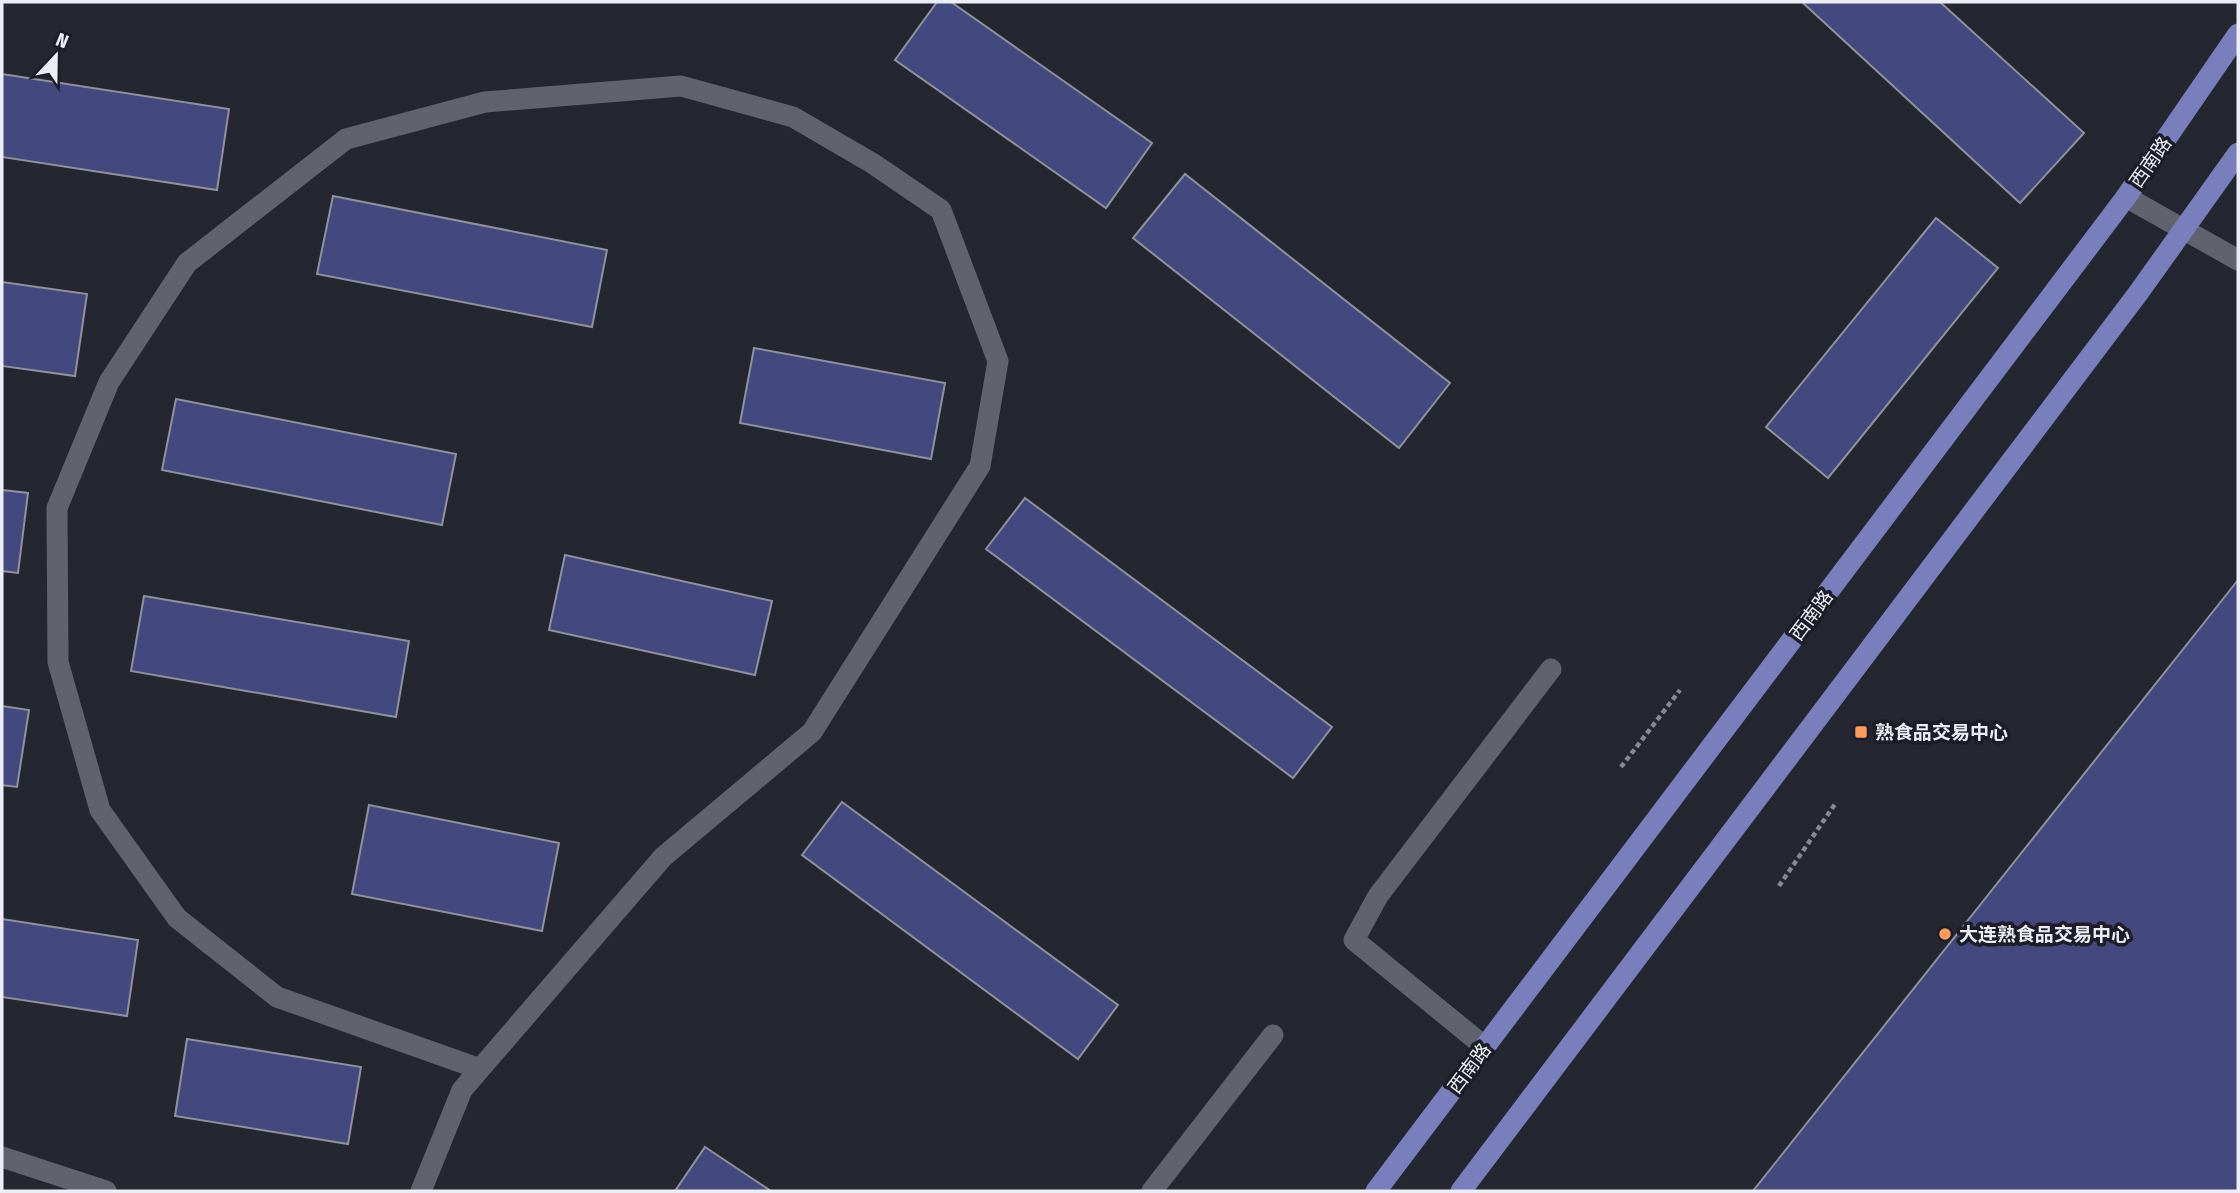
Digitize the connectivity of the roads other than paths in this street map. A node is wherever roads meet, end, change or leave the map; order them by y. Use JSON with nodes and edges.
{"nodes":[{"id":1,"x":2238,"y":34,"type":"edge"},
{"id":2,"x":2238,"y":153,"type":"edge"},
{"id":3,"x":2126,"y":197,"type":"junction"},
{"id":4,"x":2185,"y":230,"type":"junction"},
{"id":5,"x":2238,"y":260,"type":"edge"},
{"id":6,"x":1550,"y":669,"type":"dead end"},
{"id":7,"x":1273,"y":1035,"type":"dead end"},
{"id":8,"x":1485,"y":1047,"type":"junction"},
{"id":9,"x":480,"y":1069,"type":"junction"},
{"id":10,"x":2,"y":1157,"type":"edge"},
{"id":11,"x":106,"y":1191,"type":"edge"},
{"id":12,"x":421,"y":1191,"type":"edge"},
{"id":13,"x":1152,"y":1191,"type":"edge"},
{"id":14,"x":1376,"y":1191,"type":"edge"},
{"id":15,"x":1461,"y":1191,"type":"edge"}],
"edges":[{"from":1,"to":3,"type":"main road","name":"西南路"},
{"from":2,"to":4,"type":"main road"},
{"from":3,"to":4,"type":"street"},
{"from":3,"to":8,"type":"main road","name":"西南路"},
{"from":4,"to":5,"type":"street"},
{"from":4,"to":15,"type":"main road"},
{"from":6,"to":8,"type":"street"},
{"from":7,"to":13,"type":"street"},
{"from":8,"to":14,"type":"main road","name":"西南路"},
{"from":9,"to":9,"type":"street"},
{"from":9,"to":12,"type":"street"},
{"from":10,"to":11,"type":"street"}]}
